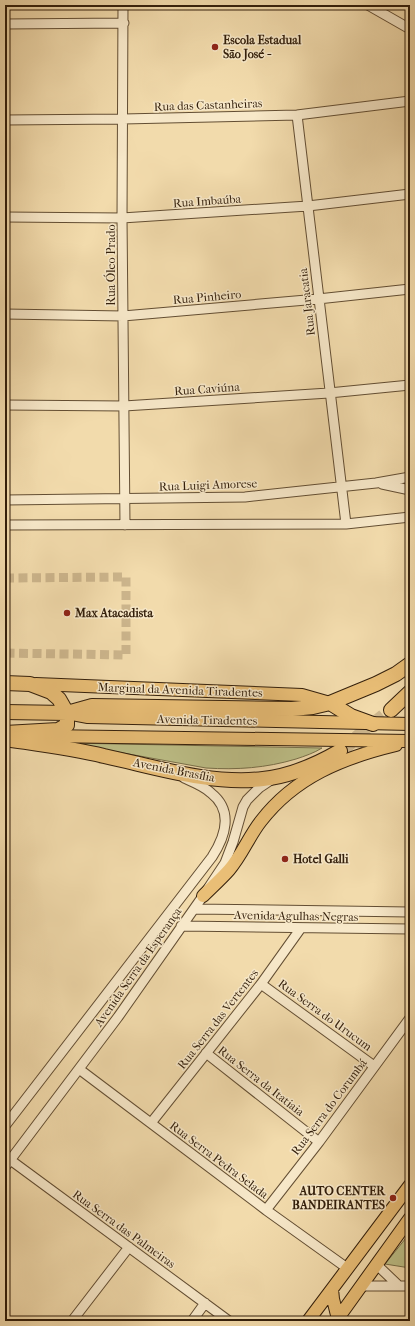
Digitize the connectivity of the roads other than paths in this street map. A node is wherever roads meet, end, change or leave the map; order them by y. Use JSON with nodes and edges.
{"nodes":[{"id":1,"x":123,"y":5,"type":"edge"},
{"id":2,"x":368,"y":5,"type":"edge"},
{"id":3,"x":124,"y":23,"type":"junction"},
{"id":4,"x":5,"y":24,"type":"edge"},
{"id":5,"x":410,"y":29,"type":"edge"},
{"id":6,"x":410,"y":101,"type":"edge"},
{"id":7,"x":297,"y":115,"type":"junction"},
{"id":8,"x":123,"y":119,"type":"junction"},
{"id":9,"x":5,"y":120,"type":"edge"},
{"id":10,"x":410,"y":194,"type":"edge"},
{"id":11,"x":308,"y":206,"type":"junction"},
{"id":12,"x":5,"y":217,"type":"edge"},
{"id":13,"x":122,"y":218,"type":"junction"},
{"id":14,"x":410,"y":289,"type":"edge"},
{"id":15,"x":318,"y":299,"type":"junction"},
{"id":16,"x":5,"y":314,"type":"edge"},
{"id":17,"x":123,"y":316,"type":"junction"},
{"id":18,"x":410,"y":385,"type":"edge"},
{"id":19,"x":329,"y":393,"type":"junction"},
{"id":20,"x":5,"y":405,"type":"edge"},
{"id":21,"x":124,"y":406,"type":"junction"},
{"id":22,"x":410,"y":477,"type":"edge"},
{"id":23,"x":376,"y":483,"type":"junction"},
{"id":24,"x":341,"y":487,"type":"junction"},
{"id":25,"x":410,"y":490,"type":"edge"},
{"id":26,"x":125,"y":499,"type":"junction"},
{"id":27,"x":5,"y":500,"type":"edge"},
{"id":28,"x":410,"y":517,"type":"edge"},
{"id":29,"x":346,"y":524,"type":"junction"},
{"id":30,"x":5,"y":525,"type":"edge"},
{"id":31,"x":125,"y":525,"type":"junction"},
{"id":32,"x":410,"y":664,"type":"edge"},
{"id":33,"x":5,"y":683,"type":"edge"},
{"id":34,"x":30,"y":684,"type":"junction"},
{"id":35,"x":410,"y":692,"type":"edge"},
{"id":36,"x":330,"y":703,"type":"junction"},
{"id":37,"x":391,"y":710,"type":"tunnel mouth"},
{"id":38,"x":5,"y":712,"type":"edge"},
{"id":39,"x":68,"y":714,"type":"junction"},
{"id":40,"x":373,"y":724,"type":"junction"},
{"id":41,"x":410,"y":724,"type":"edge"},
{"id":42,"x":5,"y":733,"type":"edge"},
{"id":43,"x":5,"y":737,"type":"edge"},
{"id":44,"x":410,"y":741,"type":"edge"},
{"id":45,"x":340,"y":751,"type":"tunnel mouth"},
{"id":46,"x":166,"y":771,"type":"junction"},
{"id":47,"x":276,"y":777,"type":"junction"},
{"id":48,"x":203,"y":896,"type":"junction"},
{"id":49,"x":194,"y":909,"type":"junction"},
{"id":50,"x":370,"y":912,"type":"junction"},
{"id":51,"x":410,"y":912,"type":"edge"},
{"id":52,"x":181,"y":926,"type":"junction"},
{"id":53,"x":301,"y":928,"type":"junction"},
{"id":54,"x":370,"y":929,"type":"junction"},
{"id":55,"x":410,"y":929,"type":"edge"},
{"id":56,"x":261,"y":984,"type":"junction"},
{"id":57,"x":410,"y":1018,"type":"edge"},
{"id":58,"x":206,"y":1053,"type":"junction"},
{"id":59,"x":374,"y":1066,"type":"junction"},
{"id":60,"x":79,"y":1069,"type":"junction"},
{"id":61,"x":151,"y":1124,"type":"junction"},
{"id":62,"x":5,"y":1126,"type":"edge"},
{"id":63,"x":319,"y":1142,"type":"junction"},
{"id":64,"x":7,"y":1161,"type":"edge"},
{"id":65,"x":410,"y":1185,"type":"edge"},
{"id":66,"x":266,"y":1210,"type":"junction"},
{"id":67,"x":386,"y":1215,"type":"junction"},
{"id":68,"x":410,"y":1218,"type":"edge"},
{"id":69,"x":402,"y":1228,"type":"junction"},
{"id":70,"x":129,"y":1247,"type":"junction"},
{"id":71,"x":377,"y":1265,"type":"junction"},
{"id":72,"x":347,"y":1268,"type":"junction"},
{"id":73,"x":362,"y":1286,"type":"junction"},
{"id":74,"x":399,"y":1286,"type":"junction"},
{"id":75,"x":410,"y":1286,"type":"edge"},
{"id":76,"x":332,"y":1289,"type":"junction"},
{"id":77,"x":205,"y":1303,"type":"junction"},
{"id":78,"x":337,"y":1320,"type":"edge"},
{"id":79,"x":72,"y":1321,"type":"edge"},
{"id":80,"x":192,"y":1321,"type":"edge"},
{"id":81,"x":229,"y":1321,"type":"edge"},
{"id":82,"x":308,"y":1321,"type":"edge"}],
"edges":[{"from":1,"to":3,"type":"street","name":"Rua Óleo Prado"},
{"from":2,"to":5,"type":"street"},
{"from":3,"to":4,"type":"street"},
{"from":3,"to":8,"type":"street","name":"Rua Óleo Prado"},
{"from":6,"to":7,"type":"street","name":"Rua das Castanheiras"},
{"from":7,"to":8,"type":"street","name":"Rua das Castanheiras"},
{"from":7,"to":11,"type":"street","name":"Rua Jaracatia"},
{"from":8,"to":9,"type":"street","name":"Rua das Castanheiras"},
{"from":8,"to":13,"type":"street","name":"Rua Óleo Prado"},
{"from":10,"to":11,"type":"street","name":"Rua Imbaúba"},
{"from":11,"to":13,"type":"street","name":"Rua Imbaúba"},
{"from":11,"to":15,"type":"street","name":"Rua Jaracatia"},
{"from":12,"to":13,"type":"street","name":"Rua Imbaúba"},
{"from":13,"to":17,"type":"street","name":"Rua Óleo Prado"},
{"from":14,"to":15,"type":"street","name":"Rua Pinheiro"},
{"from":15,"to":17,"type":"street","name":"Rua Pinheiro"},
{"from":15,"to":19,"type":"street","name":"Rua Jaracatia"},
{"from":16,"to":17,"type":"street","name":"Rua Pinheiro"},
{"from":17,"to":21,"type":"street","name":"Rua Óleo Prado"},
{"from":18,"to":19,"type":"street","name":"Rua Caviúna"},
{"from":19,"to":21,"type":"street","name":"Rua Caviúna"},
{"from":19,"to":24,"type":"street","name":"Rua Jaracatia"},
{"from":20,"to":21,"type":"street","name":"Rua Caviúna"},
{"from":21,"to":26,"type":"street","name":"Rua Óleo Prado"},
{"from":22,"to":23,"type":"street","name":"Rua Luigi Amorese"},
{"from":23,"to":24,"type":"street","name":"Rua Luigi Amorese"},
{"from":23,"to":25,"type":"street"},
{"from":24,"to":26,"type":"street","name":"Rua Luigi Amorese"},
{"from":24,"to":29,"type":"street","name":"Rua Jaracatia"},
{"from":26,"to":27,"type":"street","name":"Rua Luigi Amorese"},
{"from":26,"to":31,"type":"street","name":"Rua Óleo Prado"},
{"from":28,"to":29,"type":"street"},
{"from":29,"to":31,"type":"street"},
{"from":30,"to":31,"type":"street"},
{"from":32,"to":36,"type":"highway"},
{"from":33,"to":34,"type":"highway"},
{"from":34,"to":36,"type":"main road","name":"Marginal da Avenida Tiradentes"},
{"from":34,"to":39,"type":"highway"},
{"from":35,"to":37,"type":"highway"},
{"from":36,"to":39,"type":"highway"},
{"from":36,"to":40,"type":"highway"},
{"from":38,"to":39,"type":"highway","name":"Avenida Tiradentes"},
{"from":39,"to":40,"type":"main road","name":"Avenida Tiradentes"},
{"from":39,"to":42,"type":"highway"},
{"from":40,"to":41,"type":"main road","name":"Avenida Tiradentes"},
{"from":43,"to":44,"type":"main road","name":"Avenida Tiradentes"},
{"from":43,"to":46,"type":"highway","name":"Avenida Brasília"},
{"from":44,"to":48,"type":"main road"},
{"from":45,"to":47,"type":"highway","name":"Avenida Brasília"},
{"from":46,"to":47,"type":"highway","name":"Avenida Brasília"},
{"from":46,"to":62,"type":"street","name":"Avenida Serra da Esperança"},
{"from":47,"to":48,"type":"street","name":"Avenida Serra da Esperança"},
{"from":48,"to":49,"type":"street","name":"Avenida Serra da Esperança"},
{"from":49,"to":50,"type":"street","name":"Avenida Agulhas Negras"},
{"from":49,"to":52,"type":"street","name":"Avenida Serra da Esperança"},
{"from":50,"to":51,"type":"street","name":"Avenida Agulhas Negras"},
{"from":50,"to":54,"type":"street"},
{"from":52,"to":53,"type":"street","name":"Avenida Agulhas Negras"},
{"from":52,"to":60,"type":"street","name":"Avenida Serra da Esperança"},
{"from":53,"to":54,"type":"street","name":"Avenida Agulhas Negras"},
{"from":53,"to":56,"type":"street","name":"Rua Serra das Vertentes"},
{"from":54,"to":55,"type":"street","name":"Avenida Agulhas Negras"},
{"from":56,"to":58,"type":"street","name":"Rua Serra das Vertentes"},
{"from":56,"to":59,"type":"street","name":"Rua Serra do Urucum"},
{"from":57,"to":59,"type":"street","name":"Rua Serra do Corumbá"},
{"from":58,"to":61,"type":"street","name":"Rua Serra das Vertentes"},
{"from":58,"to":63,"type":"street","name":"Rua Serra da Itatiaia"},
{"from":59,"to":63,"type":"street","name":"Rua Serra do Corumbá"},
{"from":60,"to":61,"type":"street","name":"Rua Serra Pedra Selada"},
{"from":60,"to":64,"type":"street","name":"Avenida Serra da Esperança"},
{"from":61,"to":66,"type":"street","name":"Rua Serra Pedra Selada"},
{"from":63,"to":66,"type":"street","name":"Rua Serra do Corumbá"},
{"from":64,"to":70,"type":"street","name":"Rua Serra das Palmeiras"},
{"from":65,"to":67,"type":"main road"},
{"from":66,"to":72,"type":"street","name":"Rua Serra Pedra Selada"},
{"from":67,"to":69,"type":"main road"},
{"from":67,"to":72,"type":"main road"},
{"from":68,"to":69,"type":"main road"},
{"from":69,"to":71,"type":"main road"},
{"from":70,"to":77,"type":"street","name":"Rua Serra das Palmeiras"},
{"from":70,"to":79,"type":"street"},
{"from":71,"to":73,"type":"main road"},
{"from":71,"to":74,"type":"street"},
{"from":72,"to":76,"type":"main road"},
{"from":73,"to":74,"type":"street"},
{"from":73,"to":78,"type":"main road"},
{"from":74,"to":75,"type":"street"},
{"from":76,"to":78,"type":"main road"},
{"from":76,"to":82,"type":"main road"},
{"from":77,"to":80,"type":"street"},
{"from":77,"to":81,"type":"street","name":"Rua Serra das Palmeiras"}]}
